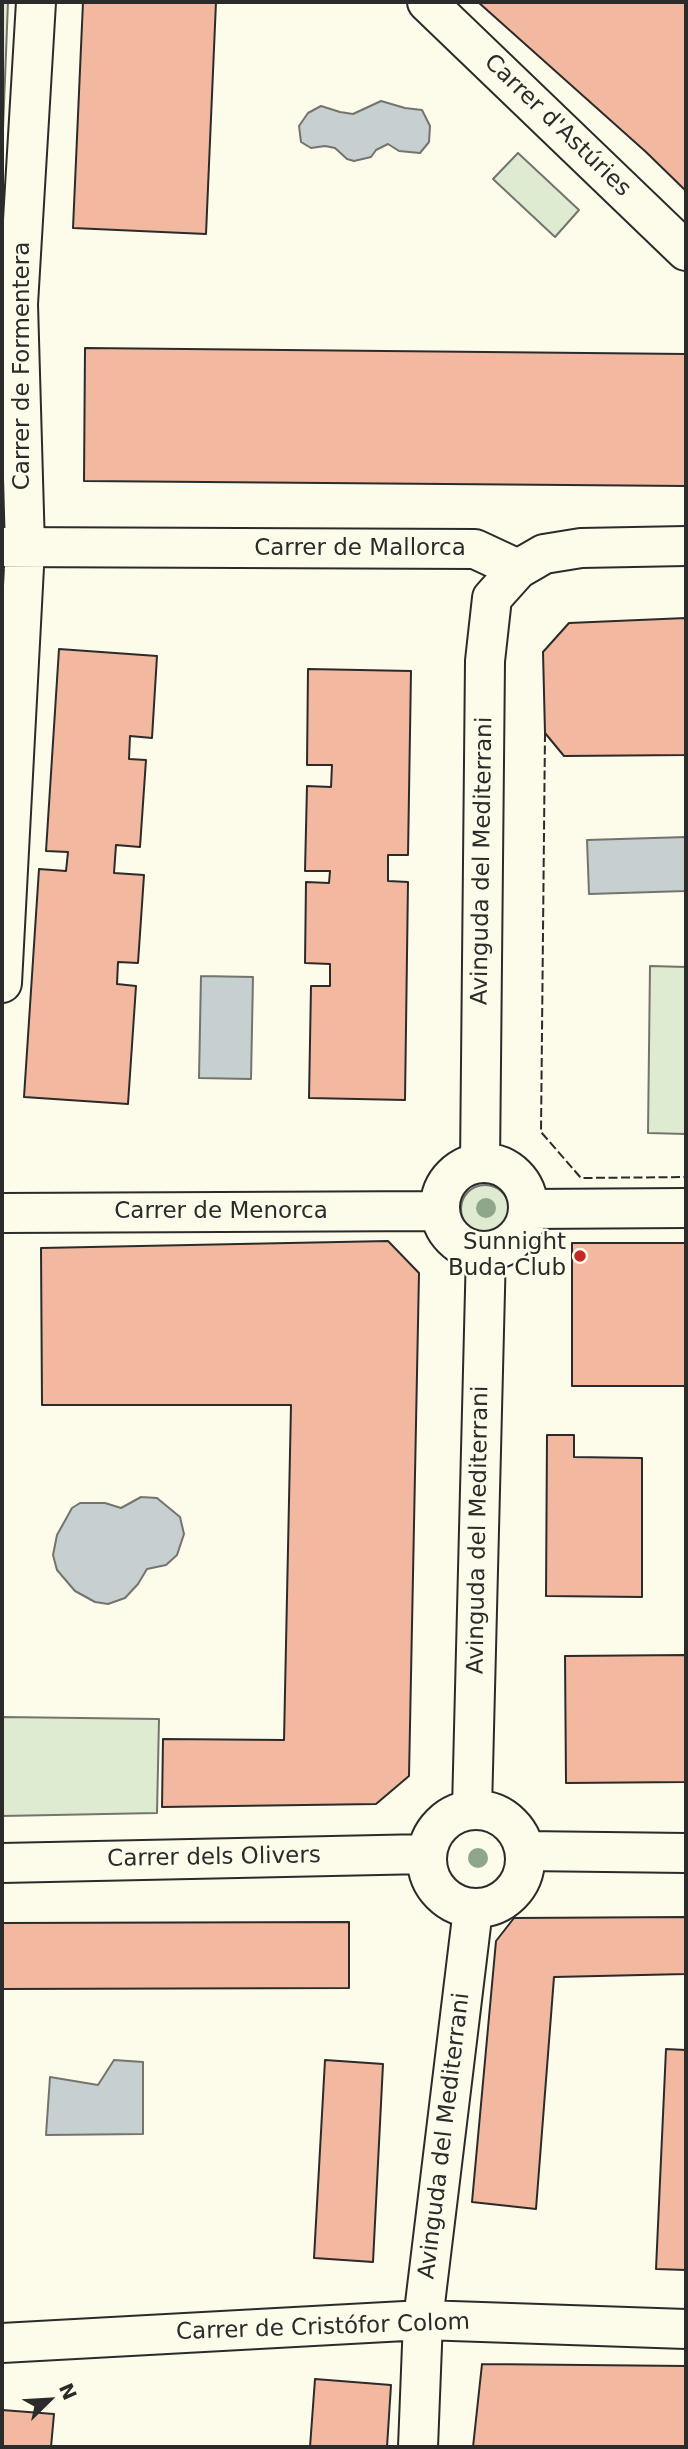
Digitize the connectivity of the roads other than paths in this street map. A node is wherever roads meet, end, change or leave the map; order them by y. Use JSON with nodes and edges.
{"nodes":[{"id":1,"x":36,"y":2,"type":"edge"},
{"id":2,"x":427,"y":2,"type":"edge"},
{"id":3,"x":686,"y":251,"type":"edge"},
{"id":4,"x":2,"y":505,"type":"edge"},
{"id":5,"x":686,"y":546,"type":"edge"},
{"id":6,"x":13,"y":548,"type":"edge"},
{"id":7,"x":517,"y":569,"type":"junction"},
{"id":8,"x":2,"y":983,"type":"edge"},
{"id":9,"x":480,"y":1163,"type":"junction"},
{"id":10,"x":686,"y":1208,"type":"edge"},
{"id":11,"x":528,"y":1209,"type":"junction"},
{"id":12,"x":440,"y":1211,"type":"junction"},
{"id":13,"x":2,"y":1213,"type":"edge"},
{"id":14,"x":486,"y":1251,"type":"junction"},
{"id":15,"x":472,"y":1809,"type":"junction"},
{"id":16,"x":525,"y":1851,"type":"junction"},
{"id":17,"x":686,"y":1853,"type":"edge"},
{"id":18,"x":426,"y":1854,"type":"junction"},
{"id":19,"x":2,"y":1863,"type":"edge"},
{"id":20,"x":473,"y":1909,"type":"junction"},
{"id":21,"x":422,"y":2320,"type":"junction"},
{"id":22,"x":686,"y":2329,"type":"edge"},
{"id":23,"x":2,"y":2343,"type":"edge"},
{"id":24,"x":418,"y":2447,"type":"edge"}],
"edges":[{"from":1,"to":6,"type":"street","name":"Carrer de Formentera"},
{"from":2,"to":3,"type":"street","name":"Carrer d'Astúries"},
{"from":4,"to":6,"type":"street"},
{"from":5,"to":7,"type":"street"},
{"from":6,"to":7,"type":"street","name":"Carrer de Mallorca"},
{"from":6,"to":8,"type":"street","name":"Carrer de Formentera"},
{"from":7,"to":9,"type":"street","name":"Avinguda del Mediterrani"},
{"from":9,"to":11,"type":"street"},
{"from":9,"to":12,"type":"street"},
{"from":10,"to":11,"type":"street"},
{"from":11,"to":14,"type":"street"},
{"from":12,"to":13,"type":"street","name":"Carrer de Menorca"},
{"from":12,"to":14,"type":"street"},
{"from":14,"to":15,"type":"street","name":"Avinguda del Mediterrani"},
{"from":15,"to":16,"type":"street"},
{"from":15,"to":18,"type":"street"},
{"from":16,"to":17,"type":"street"},
{"from":16,"to":20,"type":"street"},
{"from":18,"to":19,"type":"street","name":"Carrer dels Olivers"},
{"from":18,"to":20,"type":"street"},
{"from":20,"to":21,"type":"street","name":"Avinguda del Mediterrani"},
{"from":21,"to":22,"type":"street","name":"Carrer de Cristófor Colom"},
{"from":21,"to":23,"type":"street","name":"Carrer de Cristófor Colom"},
{"from":21,"to":24,"type":"street","name":"Avinguda del Mediterrani"}]}
